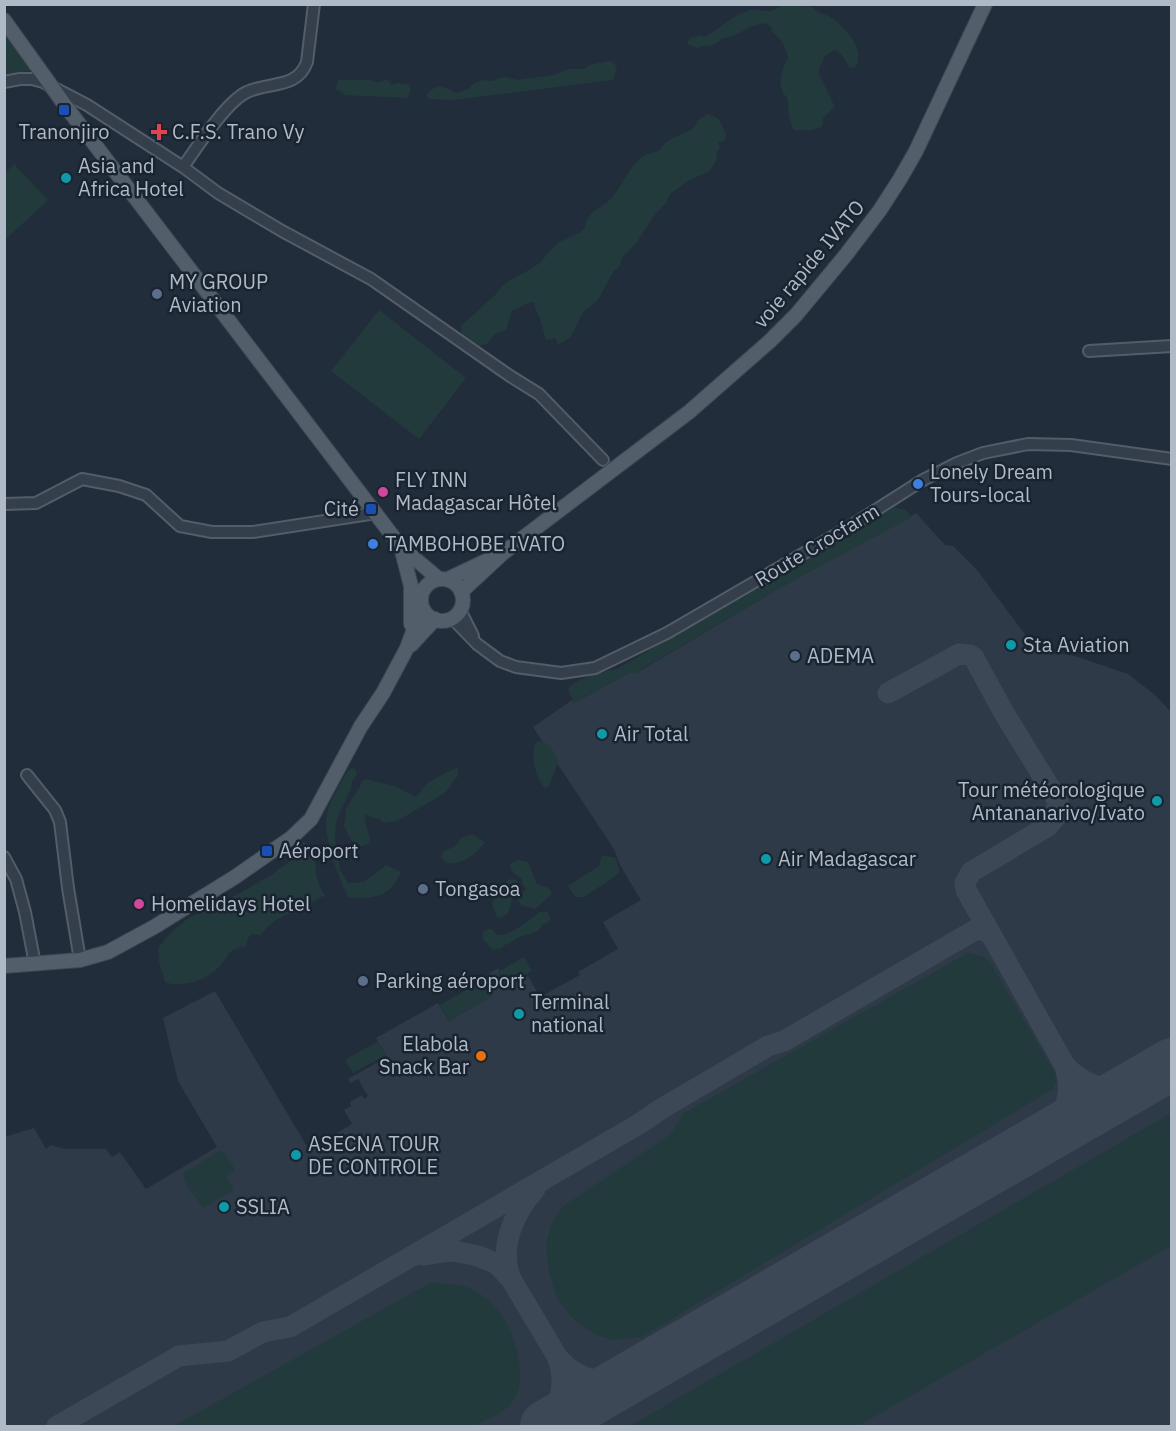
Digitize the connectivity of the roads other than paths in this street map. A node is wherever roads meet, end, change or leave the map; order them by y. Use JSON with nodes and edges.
{"nodes":[{"id":1,"x":314,"y":4,"type":"edge"},
{"id":2,"x":985,"y":4,"type":"edge"},
{"id":3,"x":4,"y":20,"type":"edge"},
{"id":4,"x":4,"y":82,"type":"edge"},
{"id":5,"x":52,"y":87,"type":"junction"},
{"id":6,"x":183,"y":167,"type":"junction"},
{"id":7,"x":1172,"y":346,"type":"edge"},
{"id":8,"x":1089,"y":351,"type":"dead end"},
{"id":9,"x":1172,"y":459,"type":"edge"},
{"id":10,"x":603,"y":460,"type":"dead end"},
{"id":11,"x":4,"y":504,"type":"edge"},
{"id":12,"x":376,"y":513,"type":"junction"},
{"id":13,"x":401,"y":547,"type":"junction"},
{"id":14,"x":503,"y":553,"type":"junction"},
{"id":15,"x":444,"y":579,"type":"junction"},
{"id":16,"x":462,"y":592,"type":"junction"},
{"id":17,"x":422,"y":602,"type":"junction"},
{"id":18,"x":456,"y":614,"type":"junction"},
{"id":19,"x":435,"y":619,"type":"junction"},
{"id":20,"x":408,"y":648,"type":"junction"},
{"id":21,"x":27,"y":775,"type":"dead end"},
{"id":22,"x":4,"y":857,"type":"edge"},
{"id":23,"x":80,"y":960,"type":"junction"},
{"id":24,"x":35,"y":964,"type":"junction"},
{"id":25,"x":4,"y":966,"type":"edge"}],
"edges":[{"from":1,"to":6,"type":"street"},
{"from":2,"to":14,"type":"main road","name":"voie rapide IVATO"},
{"from":3,"to":5,"type":"main road"},
{"from":4,"to":5,"type":"street"},
{"from":5,"to":6,"type":"street"},
{"from":5,"to":12,"type":"main road"},
{"from":6,"to":10,"type":"street"},
{"from":7,"to":8,"type":"street"},
{"from":9,"to":18,"type":"street","name":"Route Crocfarm"},
{"from":11,"to":12,"type":"street"},
{"from":12,"to":13,"type":"main road"},
{"from":13,"to":15,"type":"main road"},
{"from":13,"to":17,"type":"main road"},
{"from":13,"to":20,"type":"main road"},
{"from":14,"to":15,"type":"main road"},
{"from":14,"to":16,"type":"main road"},
{"from":15,"to":16,"type":"main road"},
{"from":15,"to":17,"type":"main road"},
{"from":16,"to":18,"type":"main road"},
{"from":17,"to":19,"type":"main road"},
{"from":17,"to":20,"type":"main road"},
{"from":18,"to":19,"type":"main road"},
{"from":19,"to":20,"type":"main road"},
{"from":20,"to":23,"type":"main road"},
{"from":21,"to":23,"type":"street"},
{"from":22,"to":24,"type":"street"},
{"from":23,"to":24,"type":"main road"},
{"from":24,"to":25,"type":"main road"}]}
